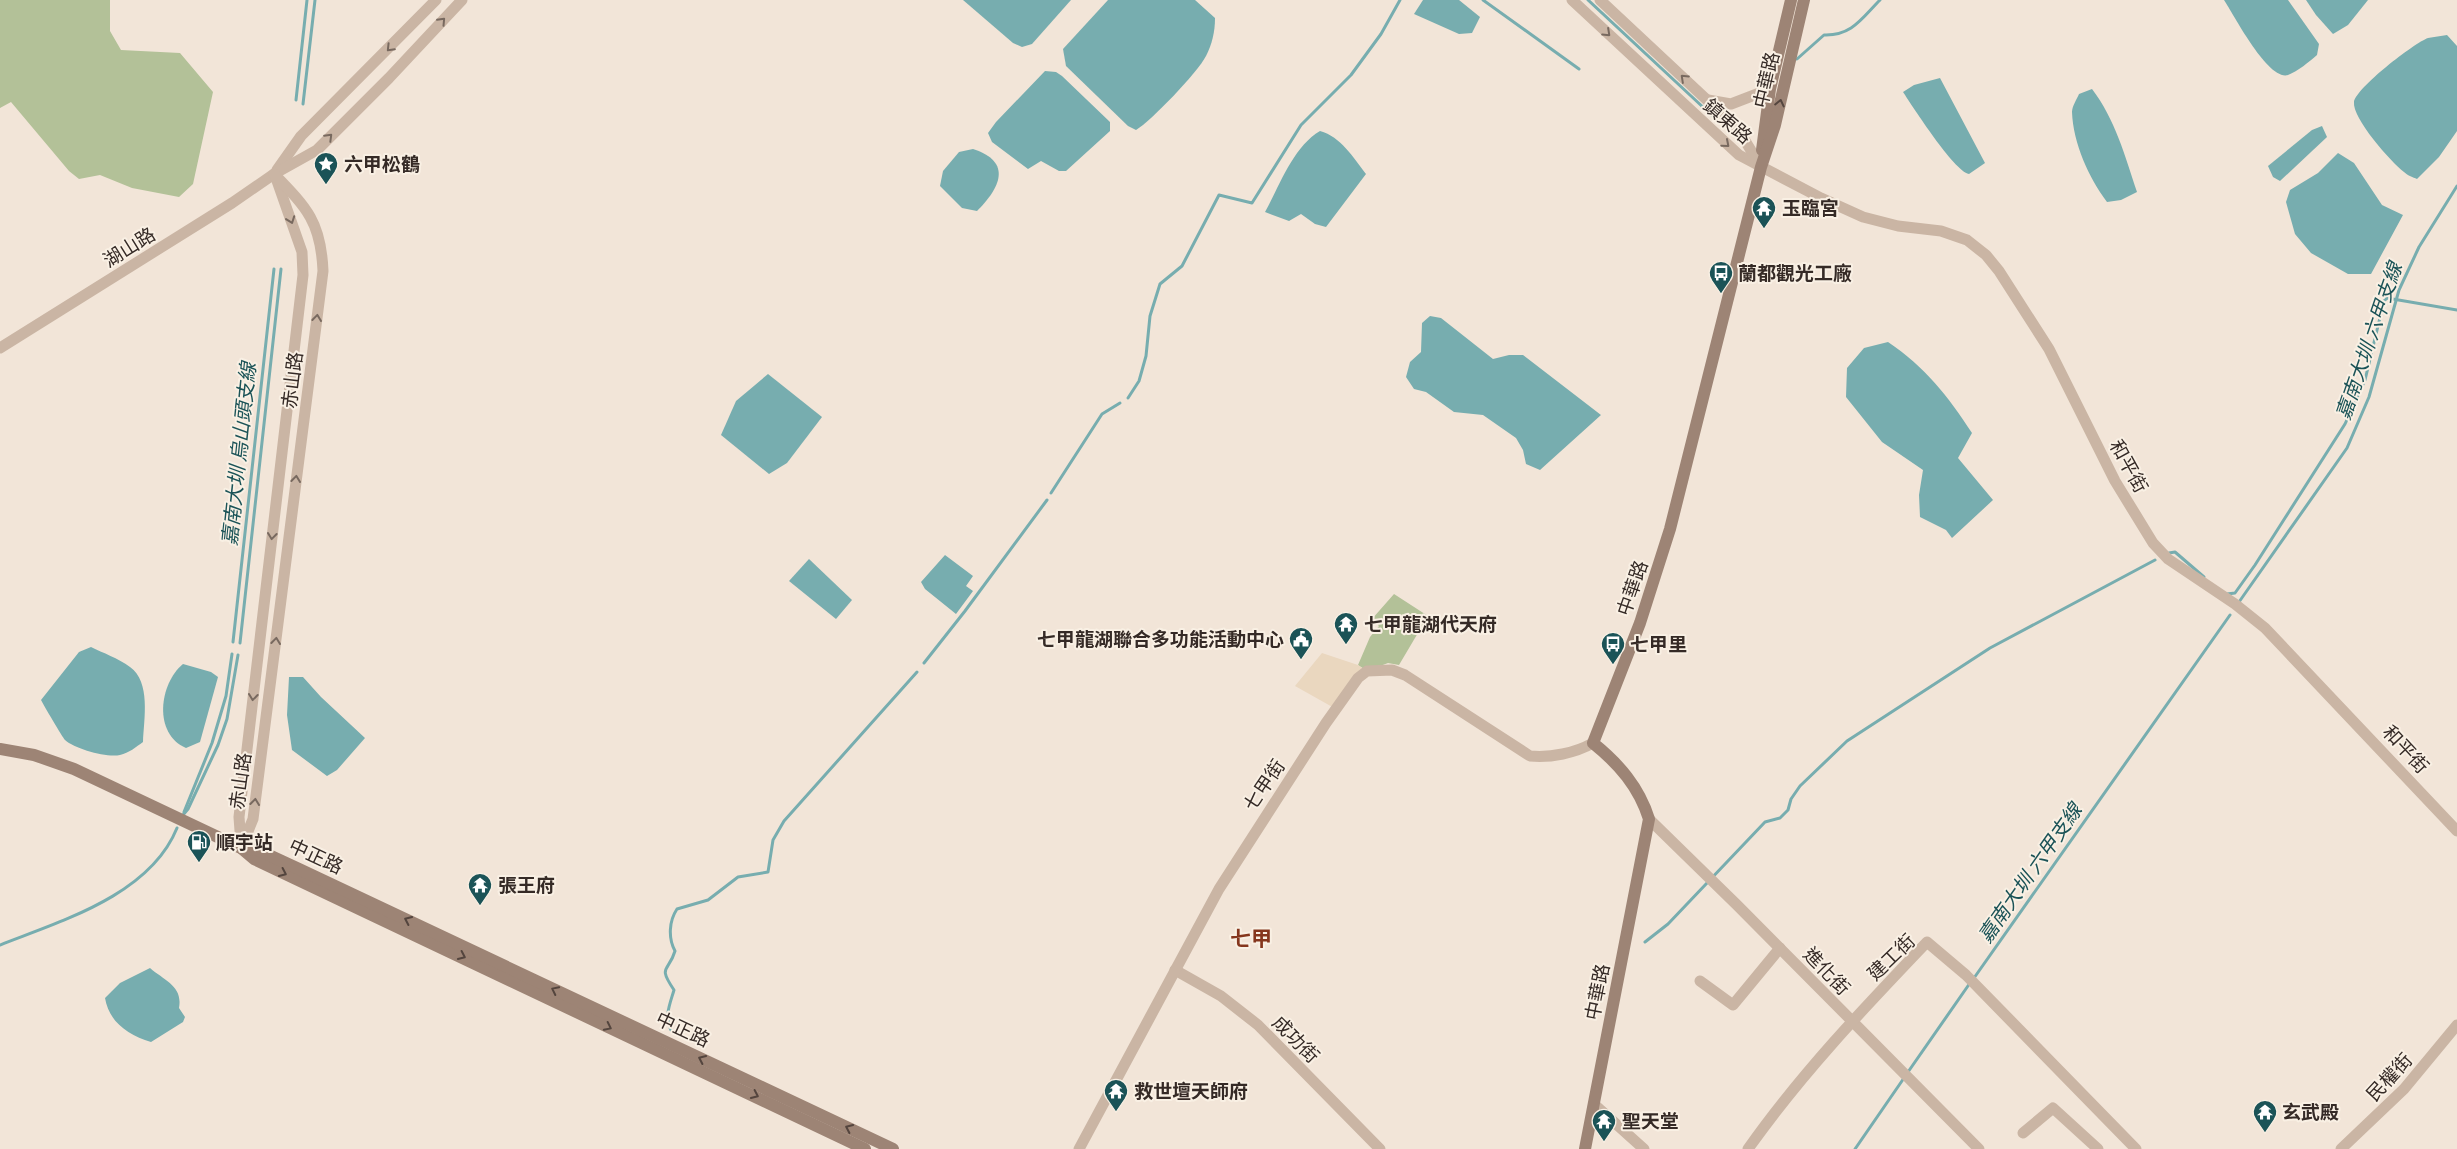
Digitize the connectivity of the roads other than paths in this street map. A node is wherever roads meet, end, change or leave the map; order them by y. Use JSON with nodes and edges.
{"nodes":[{"id":1,"x":436,"y":0,"type":"edge"},
{"id":2,"x":462,"y":0,"type":"edge"},
{"id":3,"x":1572,"y":0,"type":"edge"},
{"id":4,"x":1600,"y":0,"type":"edge"},
{"id":5,"x":1791,"y":0,"type":"edge"},
{"id":6,"x":1804,"y":0,"type":"edge"},
{"id":7,"x":1770,"y":89,"type":"junction"},
{"id":8,"x":1707,"y":100,"type":"junction"},
{"id":9,"x":1761,"y":167,"type":"junction"},
{"id":10,"x":274,"y":174,"type":"junction"},
{"id":11,"x":0,"y":348,"type":"edge"},
{"id":12,"x":1593,"y":743,"type":"junction"},
{"id":13,"x":0,"y":749,"type":"edge"},
{"id":14,"x":1649,"y":819,"type":"junction"},
{"id":15,"x":2457,"y":831,"type":"edge"},
{"id":16,"x":241,"y":848,"type":"junction"},
{"id":17,"x":1780,"y":948,"type":"junction"},
{"id":18,"x":1175,"y":970,"type":"junction"},
{"id":19,"x":1700,"y":981,"type":"dead end"},
{"id":20,"x":1851,"y":1021,"type":"junction"},
{"id":21,"x":2457,"y":1025,"type":"edge"},
{"id":22,"x":1594,"y":1105,"type":"junction"},
{"id":23,"x":2023,"y":1133,"type":"dead end"},
{"id":24,"x":865,"y":1149,"type":"edge"},
{"id":25,"x":894,"y":1149,"type":"edge"},
{"id":26,"x":1078,"y":1149,"type":"edge"},
{"id":27,"x":1380,"y":1149,"type":"edge"},
{"id":28,"x":1585,"y":1149,"type":"edge"},
{"id":29,"x":1644,"y":1149,"type":"edge"},
{"id":30,"x":1748,"y":1149,"type":"edge"},
{"id":31,"x":1979,"y":1149,"type":"edge"},
{"id":32,"x":2098,"y":1149,"type":"edge"},
{"id":33,"x":2136,"y":1149,"type":"edge"},
{"id":34,"x":2342,"y":1149,"type":"edge"}],
"edges":[{"from":1,"to":10,"type":"street","one_way":true},
{"from":10,"to":2,"type":"street","one_way":true},
{"from":3,"to":9,"type":"street","name":"鎮東路","one_way":true},
{"from":8,"to":4,"type":"street","name":"鎮東路","one_way":true},
{"from":5,"to":7,"type":"main road","name":"中華路"},
{"from":9,"to":6,"type":"main road","name":"中華路","one_way":true},
{"from":7,"to":8,"type":"street"},
{"from":7,"to":9,"type":"main road","name":"中華路"},
{"from":8,"to":9,"type":"street","name":"鎮東路"},
{"from":9,"to":12,"type":"main road","name":"中華路"},
{"from":9,"to":15,"type":"street","name":"和平街"},
{"from":10,"to":11,"type":"street","name":"湖山路"},
{"from":10,"to":16,"type":"street","name":"赤山路","one_way":true},
{"from":16,"to":10,"type":"street","name":"赤山路","one_way":true},
{"from":12,"to":14,"type":"main road"},
{"from":12,"to":18,"type":"street","name":"七甲街"},
{"from":13,"to":16,"type":"main road"},
{"from":14,"to":17,"type":"street","name":"進化街"},
{"from":14,"to":22,"type":"main road","name":"中華路"},
{"from":16,"to":24,"type":"main road","name":"中正路","one_way":true},
{"from":25,"to":16,"type":"main road","name":"中正路","one_way":true},
{"from":17,"to":19,"type":"street"},
{"from":17,"to":20,"type":"street","name":"進化街"},
{"from":18,"to":26,"type":"street","name":"七甲街"},
{"from":18,"to":27,"type":"street","name":"成功街"},
{"from":20,"to":30,"type":"street","name":"建工街"},
{"from":20,"to":31,"type":"street","name":"進化街"},
{"from":20,"to":33,"type":"street","name":"建工街"},
{"from":21,"to":34,"type":"street","name":"民權街"},
{"from":22,"to":28,"type":"main road","name":"中華路"},
{"from":22,"to":29,"type":"street"},
{"from":23,"to":32,"type":"street"}]}
